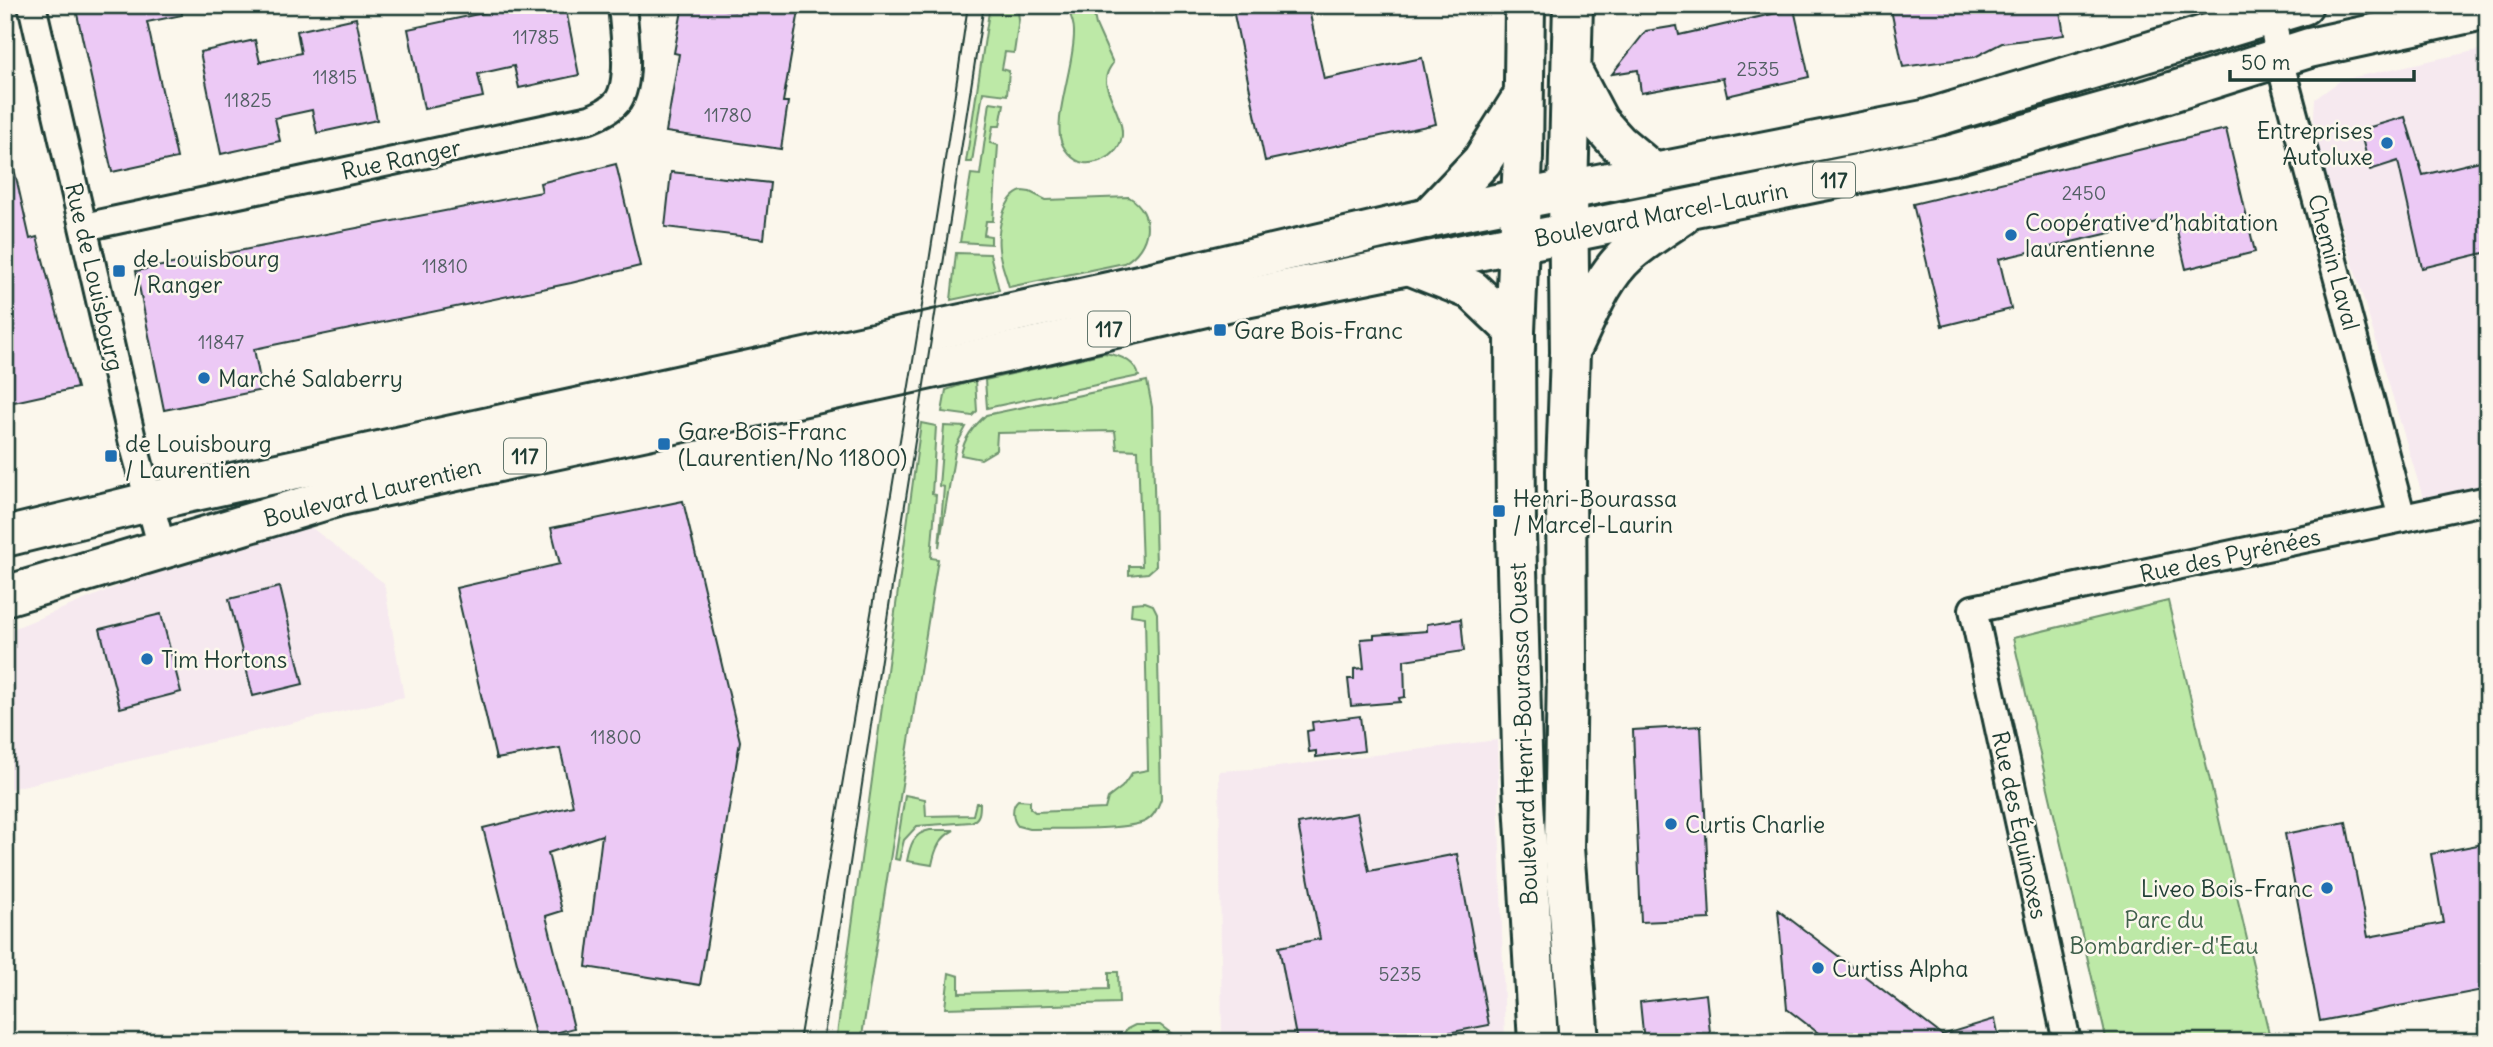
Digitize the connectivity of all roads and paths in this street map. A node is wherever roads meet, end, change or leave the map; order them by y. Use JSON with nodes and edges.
{"nodes":[{"id":1,"x":32,"y":5,"type":"edge"},
{"id":2,"x":622,"y":5,"type":"edge"},
{"id":3,"x":1525,"y":5,"type":"edge"},
{"id":4,"x":1573,"y":5,"type":"edge"},
{"id":5,"x":2281,"y":9,"type":"edge"},
{"id":6,"x":2488,"y":9,"type":"edge"},
{"id":7,"x":2280,"y":57,"type":"junction"},
{"id":8,"x":1571,"y":70,"type":"junction"},
{"id":9,"x":1523,"y":96,"type":"junction"},
{"id":10,"x":1655,"y":174,"type":"junction"},
{"id":11,"x":1568,"y":191,"type":"junction"},
{"id":12,"x":1521,"y":199,"type":"junction"},
{"id":13,"x":1692,"y":209,"type":"junction"},
{"id":14,"x":1427,"y":219,"type":"junction"},
{"id":15,"x":84,"y":227,"type":"junction"},
{"id":16,"x":1569,"y":233,"type":"junction"},
{"id":17,"x":1518,"y":243,"type":"junction"},
{"id":18,"x":1409,"y":265,"type":"junction"},
{"id":19,"x":1515,"y":331,"type":"junction"},
{"id":20,"x":950,"y":345,"type":"junction"},
{"id":21,"x":1570,"y":352,"type":"junction"},
{"id":22,"x":2488,"y":500,"type":"edge"},
{"id":23,"x":149,"y":501,"type":"junction"},
{"id":24,"x":2402,"y":518,"type":"junction"},
{"id":25,"x":5,"y":537,"type":"edge"},
{"id":26,"x":162,"y":548,"type":"junction"},
{"id":27,"x":5,"y":596,"type":"edge"},
{"id":28,"x":1973,"y":609,"type":"joint"},
{"id":29,"x":1538,"y":1042,"type":"edge"},
{"id":30,"x":1579,"y":1042,"type":"edge"},
{"id":31,"x":2067,"y":1042,"type":"edge"}],
"edges":[{"from":1,"to":15,"type":"street","name":"Rue de Louisbourg"},
{"from":2,"to":15,"type":"street","name":"Rue Ranger"},
{"from":3,"to":9,"type":"main road","name":"Boulevard Henri-Bourassa Ouest"},
{"from":4,"to":8,"type":"main road","name":"Boulevard Henri-Bourassa Ouest"},
{"from":5,"to":7,"type":"street","name":"Chemin Laval"},
{"from":5,"to":10,"type":"main road","name":"Boulevard Marcel-Laurin","number":"117"},
{"from":6,"to":7,"type":"main road","name":"Boulevard Marcel-Laurin","number":"117"},
{"from":7,"to":13,"type":"main road","name":"Boulevard Marcel-Laurin","number":"117"},
{"from":7,"to":24,"type":"street","name":"Chemin Laval"},
{"from":8,"to":10,"type":"main road"},
{"from":8,"to":11,"type":"main road","name":"Boulevard Henri-Bourassa Ouest"},
{"from":9,"to":12,"type":"main road","name":"Boulevard Henri-Bourassa Ouest"},
{"from":9,"to":14,"type":"main road"},
{"from":10,"to":11,"type":"main road","name":"Boulevard Marcel-Laurin","number":"117"},
{"from":11,"to":12,"type":"main road","name":"Boulevard Marcel-Laurin","number":"117"},
{"from":11,"to":16,"type":"main road","name":"Boulevard Henri-Bourassa Ouest"},
{"from":12,"to":14,"type":"main road","name":"Boulevard Marcel-Laurin","number":"117"},
{"from":12,"to":17,"type":"main road","name":"Boulevard Henri-Bourassa Ouest"},
{"from":13,"to":16,"type":"main road","name":"Boulevard Marcel-Laurin","number":"117"},
{"from":13,"to":21,"type":"main road"},
{"from":14,"to":20,"type":"main road","name":"Boulevard Marcel-Laurin","number":"117"},
{"from":15,"to":23,"type":"street","name":"Rue de Louisbourg"},
{"from":16,"to":17,"type":"main road","name":"Boulevard Marcel-Laurin","number":"117"},
{"from":16,"to":21,"type":"main road","name":"Boulevard Henri-Bourassa Ouest"},
{"from":17,"to":18,"type":"main road","name":"Boulevard Marcel-Laurin","number":"117"},
{"from":17,"to":19,"type":"main road","name":"Boulevard Henri-Bourassa Ouest"},
{"from":18,"to":19,"type":"main road"},
{"from":18,"to":20,"type":"main road","name":"Boulevard Marcel-Laurin","number":"117"},
{"from":19,"to":29,"type":"main road","name":"Boulevard Henri-Bourassa Ouest"},
{"from":20,"to":23,"type":"main road","name":"Boulevard Laurentien","number":"117"},
{"from":20,"to":26,"type":"main road","name":"Boulevard Laurentien","number":"117"},
{"from":21,"to":30,"type":"main road","name":"Boulevard Henri-Bourassa Ouest"},
{"from":22,"to":24,"type":"street","name":"Rue des Pyrénées"},
{"from":23,"to":25,"type":"main road","name":"Boulevard Laurentien","number":"117"},
{"from":23,"to":26,"type":"street","name":"Rue de Louisbourg"},
{"from":24,"to":28,"type":"street","name":"Rue des Pyrénées"},
{"from":26,"to":27,"type":"main road","name":"Boulevard Laurentien","number":"117"},
{"from":28,"to":31,"type":"street","name":"Rue des Équinoxes"}]}
